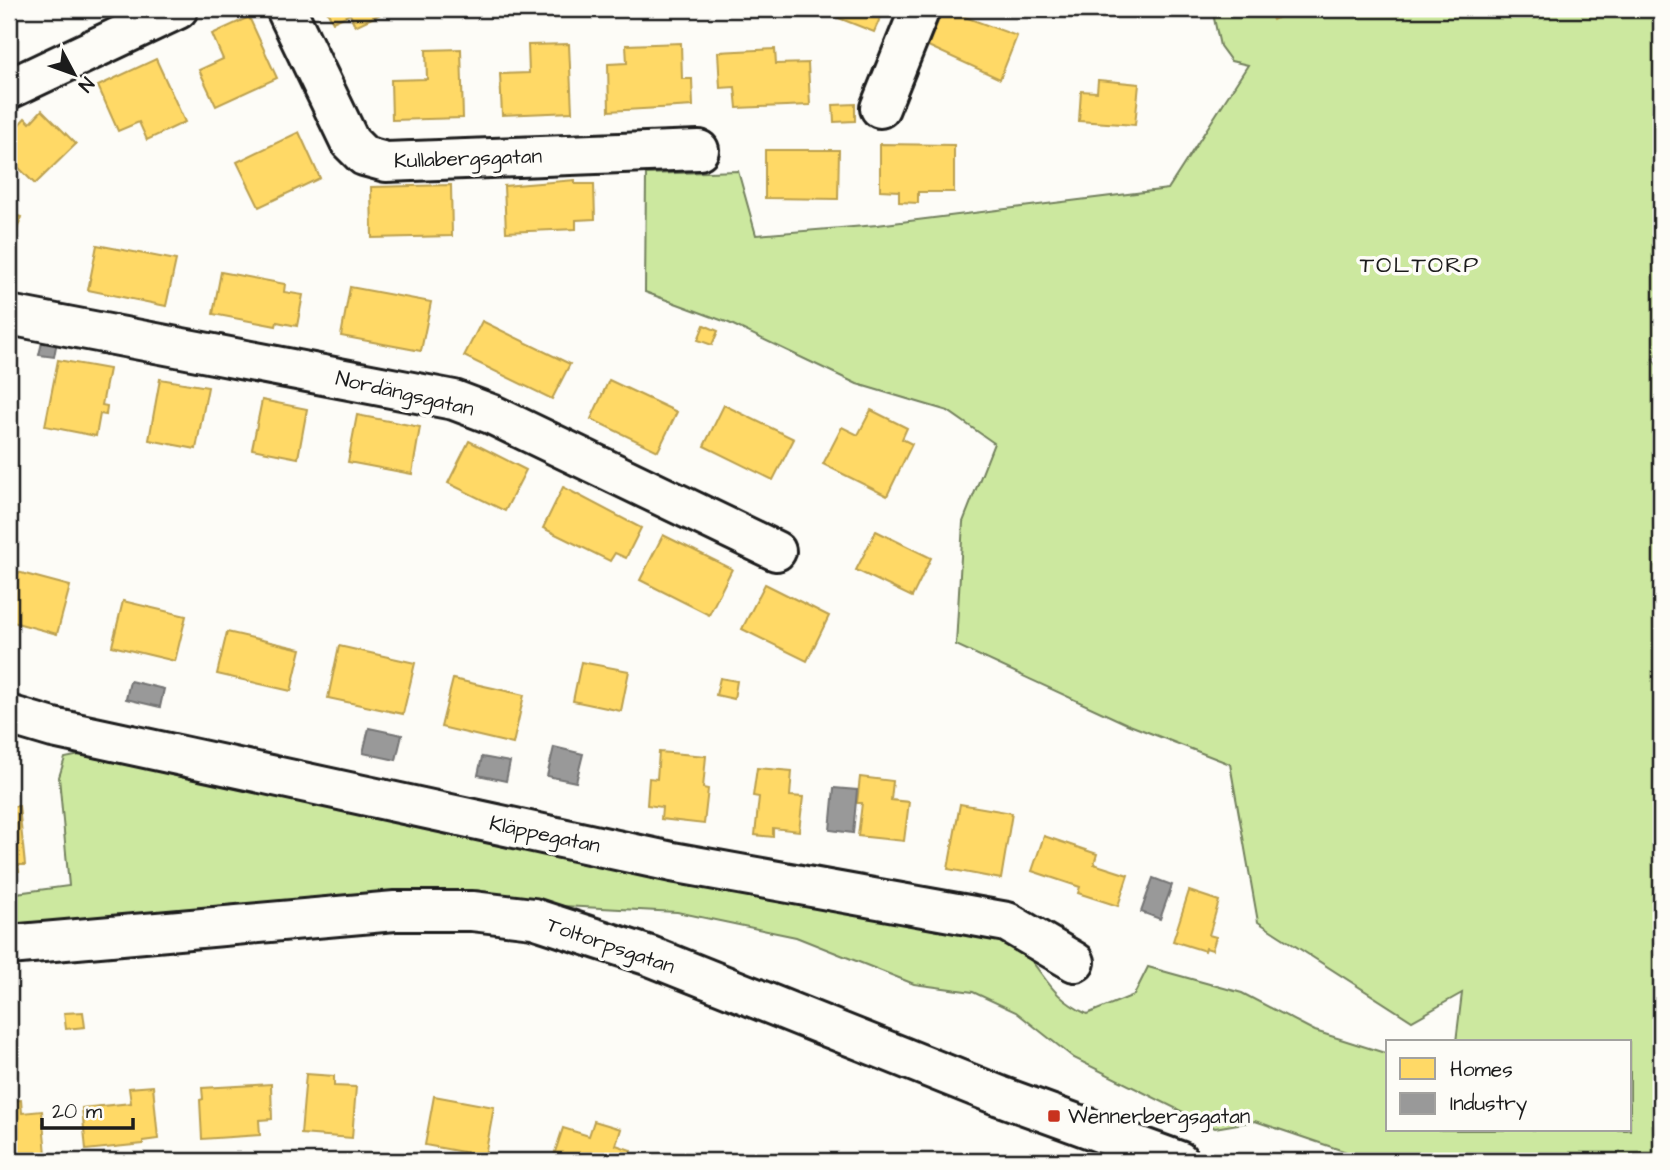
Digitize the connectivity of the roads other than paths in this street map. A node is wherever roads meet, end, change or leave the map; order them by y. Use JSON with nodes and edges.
{"nodes":[{"id":1,"x":178,"y":9,"type":"edge"},
{"id":2,"x":286,"y":9,"type":"edge"},
{"id":3,"x":920,"y":9,"type":"edge"},
{"id":4,"x":9,"y":89,"type":"edge"},
{"id":5,"x":880,"y":108,"type":"dead end"},
{"id":6,"x":699,"y":150,"type":"dead end"},
{"id":7,"x":9,"y":315,"type":"edge"},
{"id":8,"x":776,"y":551,"type":"dead end"},
{"id":9,"x":9,"y":715,"type":"edge"},
{"id":10,"x":9,"y":945,"type":"edge"},
{"id":11,"x":1075,"y":962,"type":"dead end"},
{"id":12,"x":1179,"y":1161,"type":"edge"}],
"edges":[{"from":1,"to":4,"type":"street"},
{"from":2,"to":6,"type":"street","name":"Kullabergsgatan"},
{"from":3,"to":5,"type":"street"},
{"from":7,"to":8,"type":"street","name":"Nordängsgatan"},
{"from":9,"to":11,"type":"street","name":"Kläppegatan"},
{"from":10,"to":12,"type":"street","name":"Toltorpsgatan"}]}
